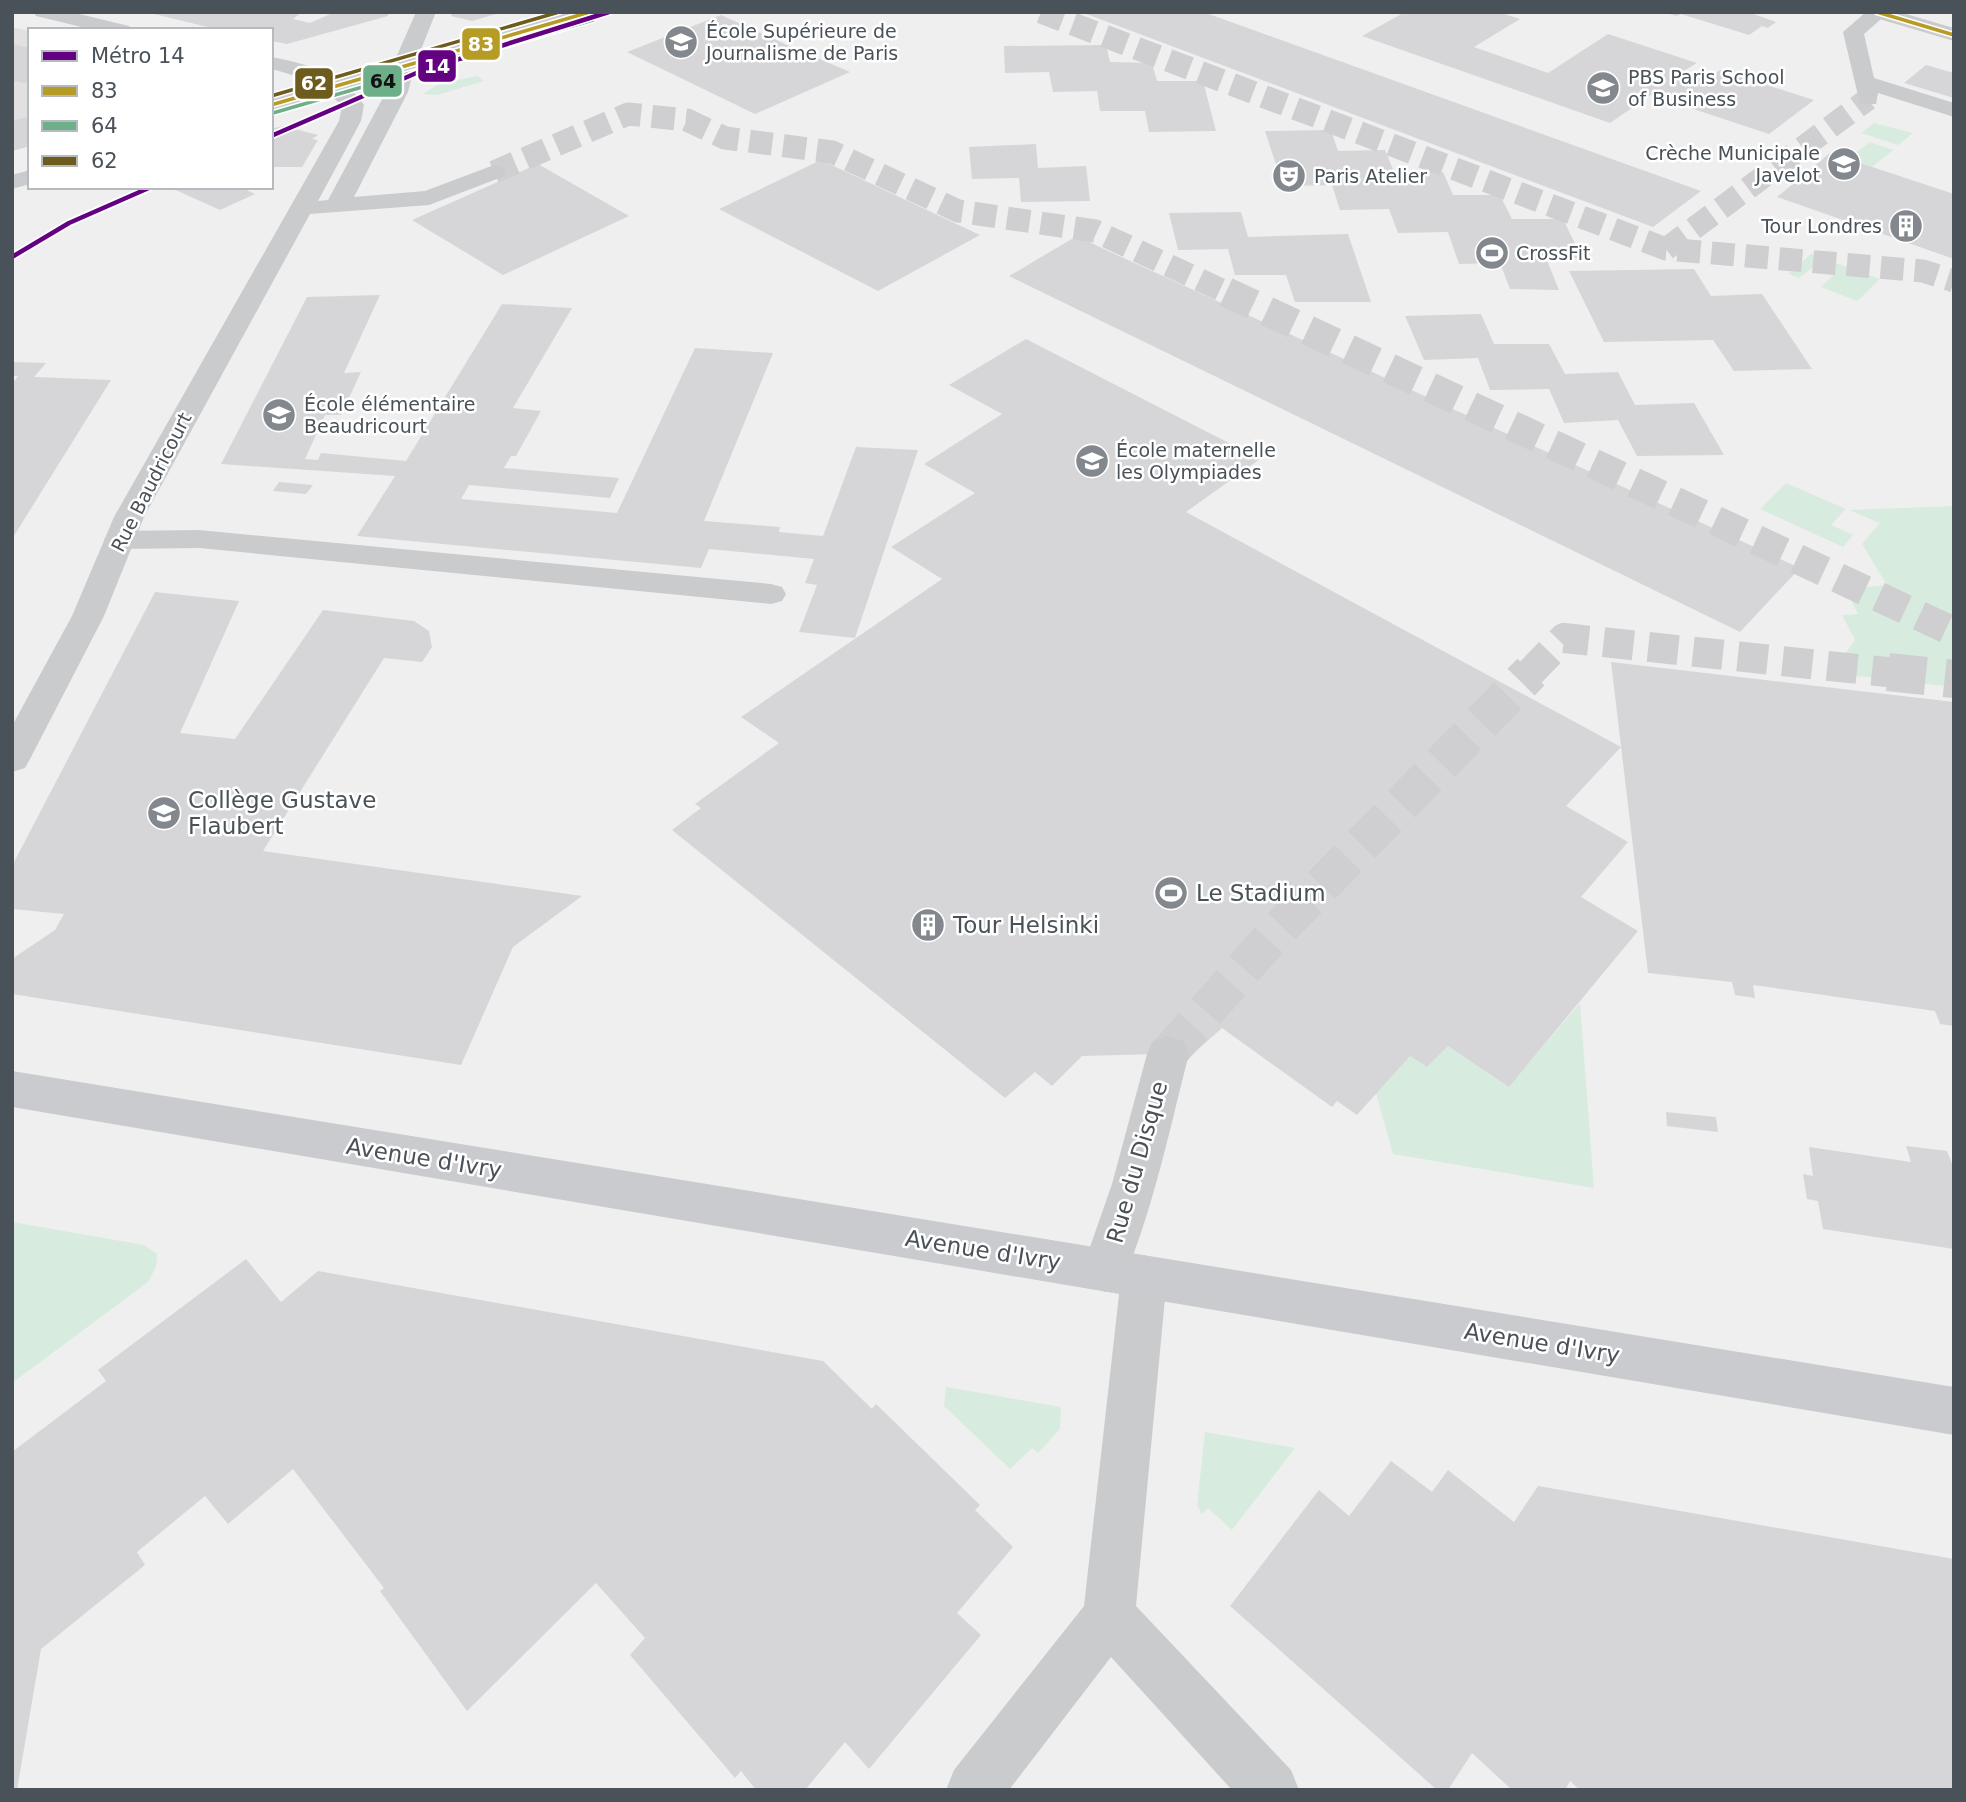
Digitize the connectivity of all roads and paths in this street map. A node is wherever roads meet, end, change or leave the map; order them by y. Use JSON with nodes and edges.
{"nodes":[{"id":1,"x":43,"y":12,"type":"edge"},
{"id":2,"x":426,"y":12,"type":"edge"},
{"id":3,"x":591,"y":12,"type":"edge"},
{"id":4,"x":1877,"y":13,"type":"edge"},
{"id":5,"x":113,"y":28,"type":"edge"},
{"id":6,"x":1954,"y":35,"type":"edge"},
{"id":7,"x":273,"y":62,"type":"edge"},
{"id":8,"x":402,"y":67,"type":"junction"},
{"id":9,"x":337,"y":86,"type":"junction"},
{"id":10,"x":273,"y":104,"type":"edge"},
{"id":11,"x":1954,"y":110,"type":"edge"},
{"id":12,"x":494,"y":172,"type":"tunnel mouth"},
{"id":13,"x":337,"y":206,"type":"junction"},
{"id":14,"x":300,"y":209,"type":"junction"},
{"id":15,"x":119,"y":540,"type":"junction"},
{"id":16,"x":771,"y":594,"type":"dead end"},
{"id":17,"x":14,"y":753,"type":"edge"},
{"id":18,"x":1168,"y":1054,"type":"tunnel mouth"},
{"id":19,"x":12,"y":1089,"type":"edge"},
{"id":20,"x":1124,"y":1274,"type":"junction"},
{"id":21,"x":1954,"y":1411,"type":"edge"},
{"id":22,"x":1110,"y":1616,"type":"junction"},
{"id":23,"x":974,"y":1790,"type":"edge"},
{"id":24,"x":1271,"y":1790,"type":"edge"}],
"edges":[{"from":1,"to":5,"type":"street"},
{"from":2,"to":8,"type":"street"},
{"from":3,"to":8,"type":"main road"},
{"from":4,"to":6,"type":"street"},
{"from":4,"to":11,"type":"street"},
{"from":7,"to":9,"type":"street"},
{"from":8,"to":9,"type":"main road"},
{"from":8,"to":13,"type":"street"},
{"from":9,"to":10,"type":"main road"},
{"from":9,"to":14,"type":"street","name":"Rue Baudricourt"},
{"from":12,"to":13,"type":"street"},
{"from":13,"to":14,"type":"street"},
{"from":14,"to":15,"type":"street","name":"Rue Baudricourt"},
{"from":15,"to":16,"type":"lane"},
{"from":15,"to":17,"type":"street","name":"Rue Baudricourt"},
{"from":18,"to":20,"type":"street","name":"Rue du Disque"},
{"from":19,"to":20,"type":"main road","name":"Avenue d'Ivry"},
{"from":20,"to":21,"type":"main road","name":"Avenue d'Ivry"},
{"from":20,"to":22,"type":"street","name":"Rue du Disque"},
{"from":22,"to":23,"type":"street"},
{"from":22,"to":24,"type":"street"}]}
